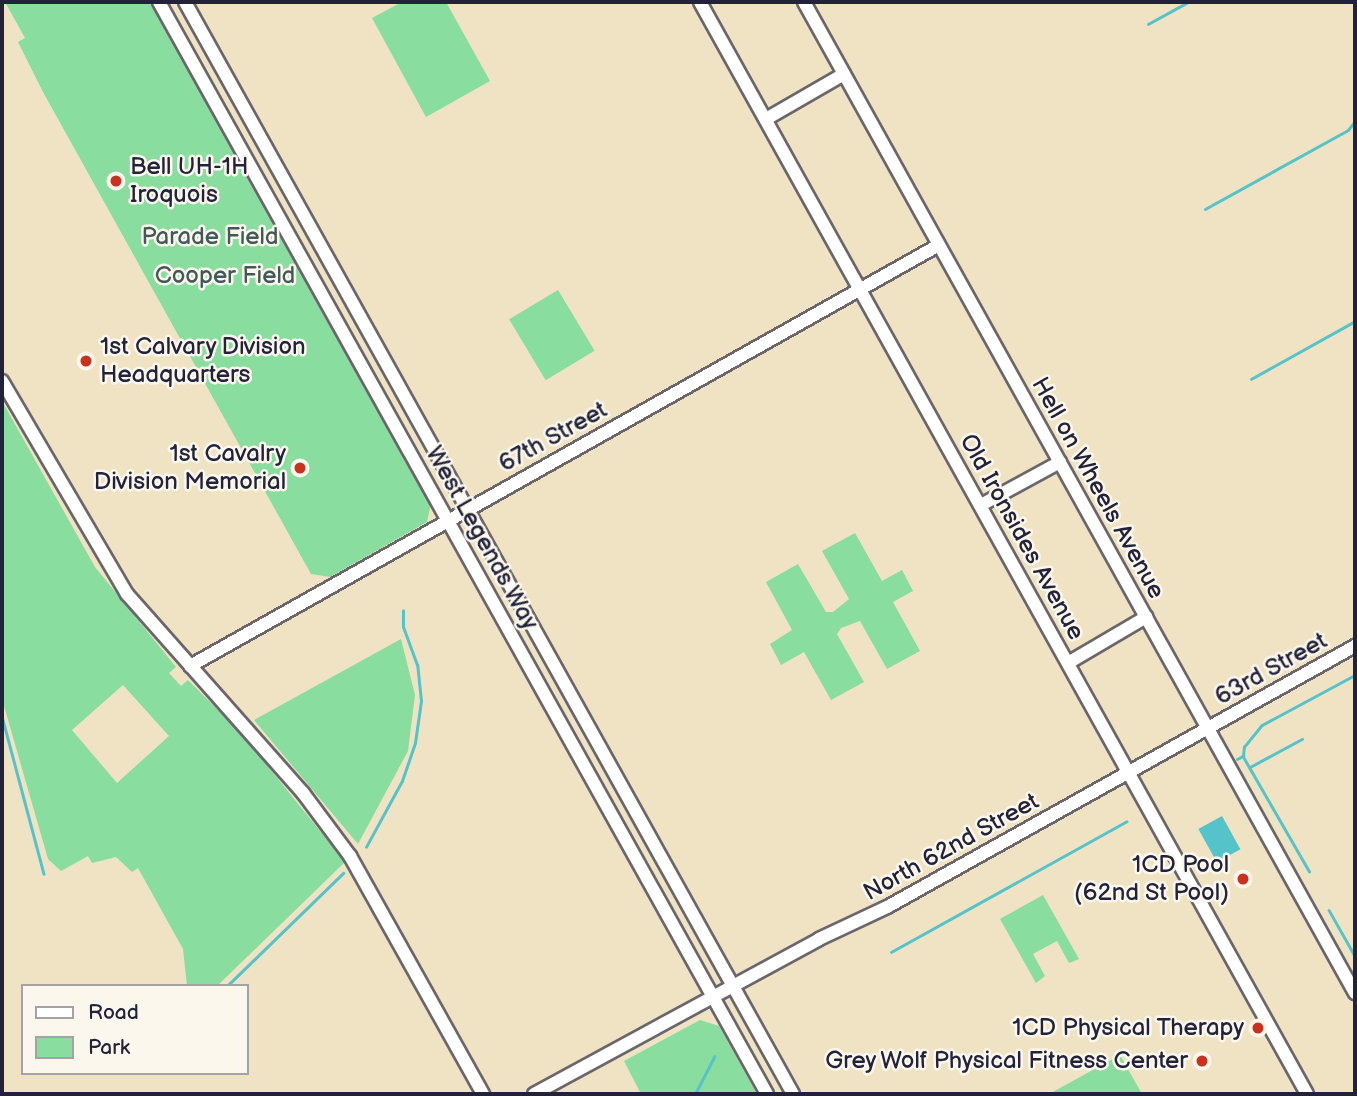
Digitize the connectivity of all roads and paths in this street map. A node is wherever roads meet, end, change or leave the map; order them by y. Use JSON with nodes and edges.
{"nodes":[{"id":1,"x":159,"y":2,"type":"edge"},
{"id":2,"x":185,"y":2,"type":"edge"},
{"id":3,"x":700,"y":2,"type":"edge"},
{"id":4,"x":804,"y":2,"type":"edge"},
{"id":5,"x":845,"y":75,"type":"junction"},
{"id":6,"x":766,"y":119,"type":"junction"},
{"id":7,"x":939,"y":245,"type":"junction"},
{"id":8,"x":860,"y":289,"type":"junction"},
{"id":9,"x":2,"y":381,"type":"edge"},
{"id":10,"x":1060,"y":462,"type":"junction"},
{"id":11,"x":981,"y":505,"type":"junction"},
{"id":12,"x":467,"y":509,"type":"junction"},
{"id":13,"x":448,"y":520,"type":"junction"},
{"id":14,"x":1146,"y":617,"type":"junction"},
{"id":15,"x":1355,"y":646,"type":"edge"},
{"id":16,"x":1068,"y":663,"type":"junction"},
{"id":17,"x":190,"y":666,"type":"junction"},
{"id":18,"x":1207,"y":728,"type":"junction"},
{"id":19,"x":1128,"y":772,"type":"junction"},
{"id":20,"x":732,"y":986,"type":"junction"},
{"id":21,"x":1355,"y":993,"type":"edge"},
{"id":22,"x":713,"y":997,"type":"junction"},
{"id":23,"x":483,"y":1094,"type":"edge"},
{"id":24,"x":534,"y":1094,"type":"edge"},
{"id":25,"x":767,"y":1094,"type":"edge"},
{"id":26,"x":793,"y":1094,"type":"edge"},
{"id":27,"x":1307,"y":1094,"type":"edge"}],
"edges":[{"from":1,"to":13,"type":"street","name":"West Legends Way"},
{"from":2,"to":12,"type":"street","name":"West Legends Way"},
{"from":3,"to":6,"type":"street","name":"Old Ironsides Avenue"},
{"from":4,"to":5,"type":"street","name":"Hell on Wheels Avenue"},
{"from":5,"to":6,"type":"street"},
{"from":5,"to":7,"type":"street","name":"Hell on Wheels Avenue"},
{"from":6,"to":8,"type":"street","name":"Old Ironsides Avenue"},
{"from":7,"to":8,"type":"street","name":"67th Street"},
{"from":7,"to":10,"type":"street","name":"Hell on Wheels Avenue"},
{"from":8,"to":11,"type":"street","name":"Old Ironsides Avenue"},
{"from":8,"to":12,"type":"street","name":"67th Street"},
{"from":9,"to":17,"type":"street"},
{"from":10,"to":11,"type":"street"},
{"from":10,"to":14,"type":"street","name":"Hell on Wheels Avenue"},
{"from":11,"to":16,"type":"street","name":"Old Ironsides Avenue"},
{"from":12,"to":13,"type":"street","name":"67th Street"},
{"from":12,"to":20,"type":"street","name":"West Legends Way"},
{"from":13,"to":17,"type":"street","name":"67th Street"},
{"from":13,"to":22,"type":"street","name":"West Legends Way"},
{"from":14,"to":16,"type":"street"},
{"from":14,"to":18,"type":"street","name":"Hell on Wheels Avenue"},
{"from":15,"to":18,"type":"street","name":"63rd Street"},
{"from":16,"to":19,"type":"street","name":"Old Ironsides Avenue"},
{"from":17,"to":23,"type":"street"},
{"from":18,"to":19,"type":"street","name":"North 62nd Street"},
{"from":18,"to":21,"type":"street","name":"Hell on Wheels Avenue"},
{"from":19,"to":20,"type":"street","name":"North 62nd Street"},
{"from":19,"to":27,"type":"street","name":"Old Ironsides Avenue"},
{"from":20,"to":22,"type":"street","name":"North 62nd Street"},
{"from":20,"to":26,"type":"street","name":"West Legends Way"},
{"from":22,"to":24,"type":"street","name":"North 62nd Street"},
{"from":22,"to":25,"type":"street","name":"West Legends Way"}]}
